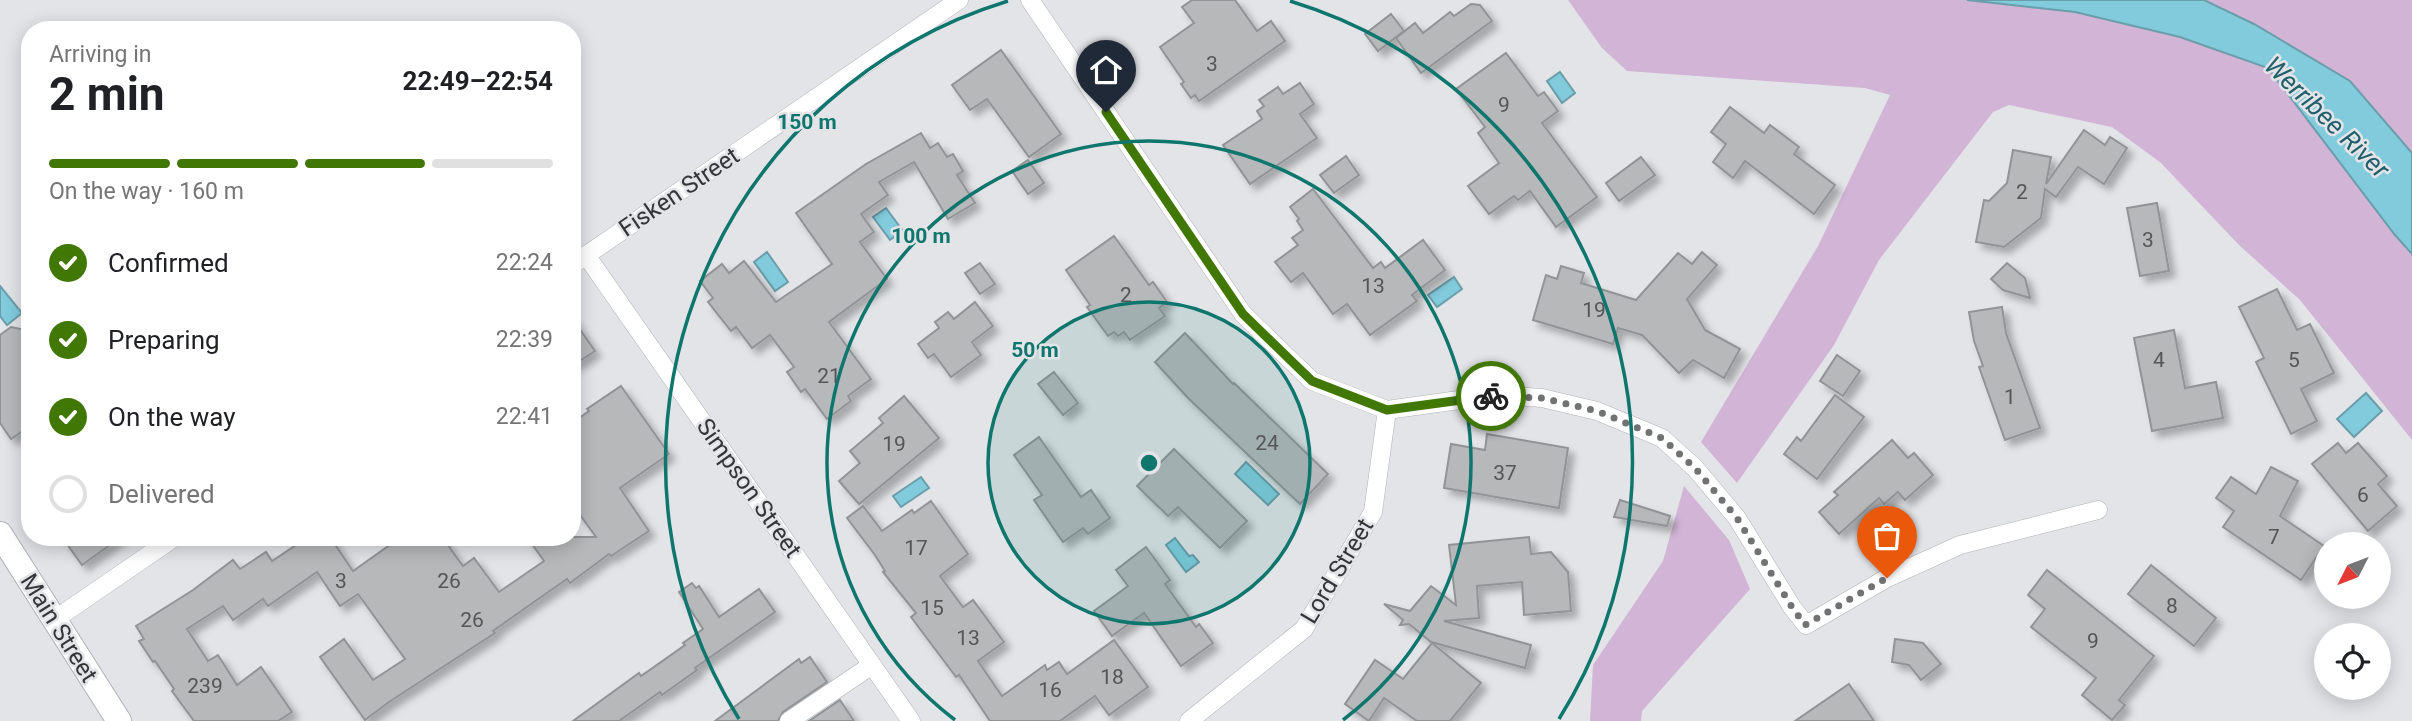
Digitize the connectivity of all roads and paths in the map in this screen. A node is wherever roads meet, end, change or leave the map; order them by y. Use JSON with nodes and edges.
{"nodes":[{"id":1,"x":959,"y":0,"type":"edge"},
{"id":2,"x":1030,"y":0,"type":"edge"},
{"id":3,"x":581,"y":259,"type":"edge"},
{"id":4,"x":581,"y":263,"type":"edge"},
{"id":5,"x":1387,"y":410,"type":"junction"},
{"id":6,"x":2098,"y":510,"type":"dead end"},
{"id":7,"x":0,"y":534,"type":"edge"},
{"id":8,"x":162,"y":546,"type":"edge"},
{"id":9,"x":54,"y":620,"type":"junction"},
{"id":10,"x":872,"y":665,"type":"junction"},
{"id":11,"x":119,"y":721,"type":"edge"},
{"id":12,"x":789,"y":721,"type":"edge"},
{"id":13,"x":911,"y":721,"type":"edge"},
{"id":14,"x":1189,"y":721,"type":"edge"}],
"edges":[{"from":1,"to":3,"type":"street","name":"Fisken Street"},
{"from":2,"to":5,"type":"street"},
{"from":4,"to":10,"type":"street","name":"Simpson Street"},
{"from":5,"to":6,"type":"street"},
{"from":5,"to":14,"type":"street","name":"Lord Street"},
{"from":7,"to":9,"type":"main road","name":"Main Street"},
{"from":8,"to":9,"type":"street"},
{"from":9,"to":11,"type":"main road","name":"Main Street"},
{"from":10,"to":12,"type":"street"},
{"from":10,"to":13,"type":"street","name":"Simpson Street"}]}
